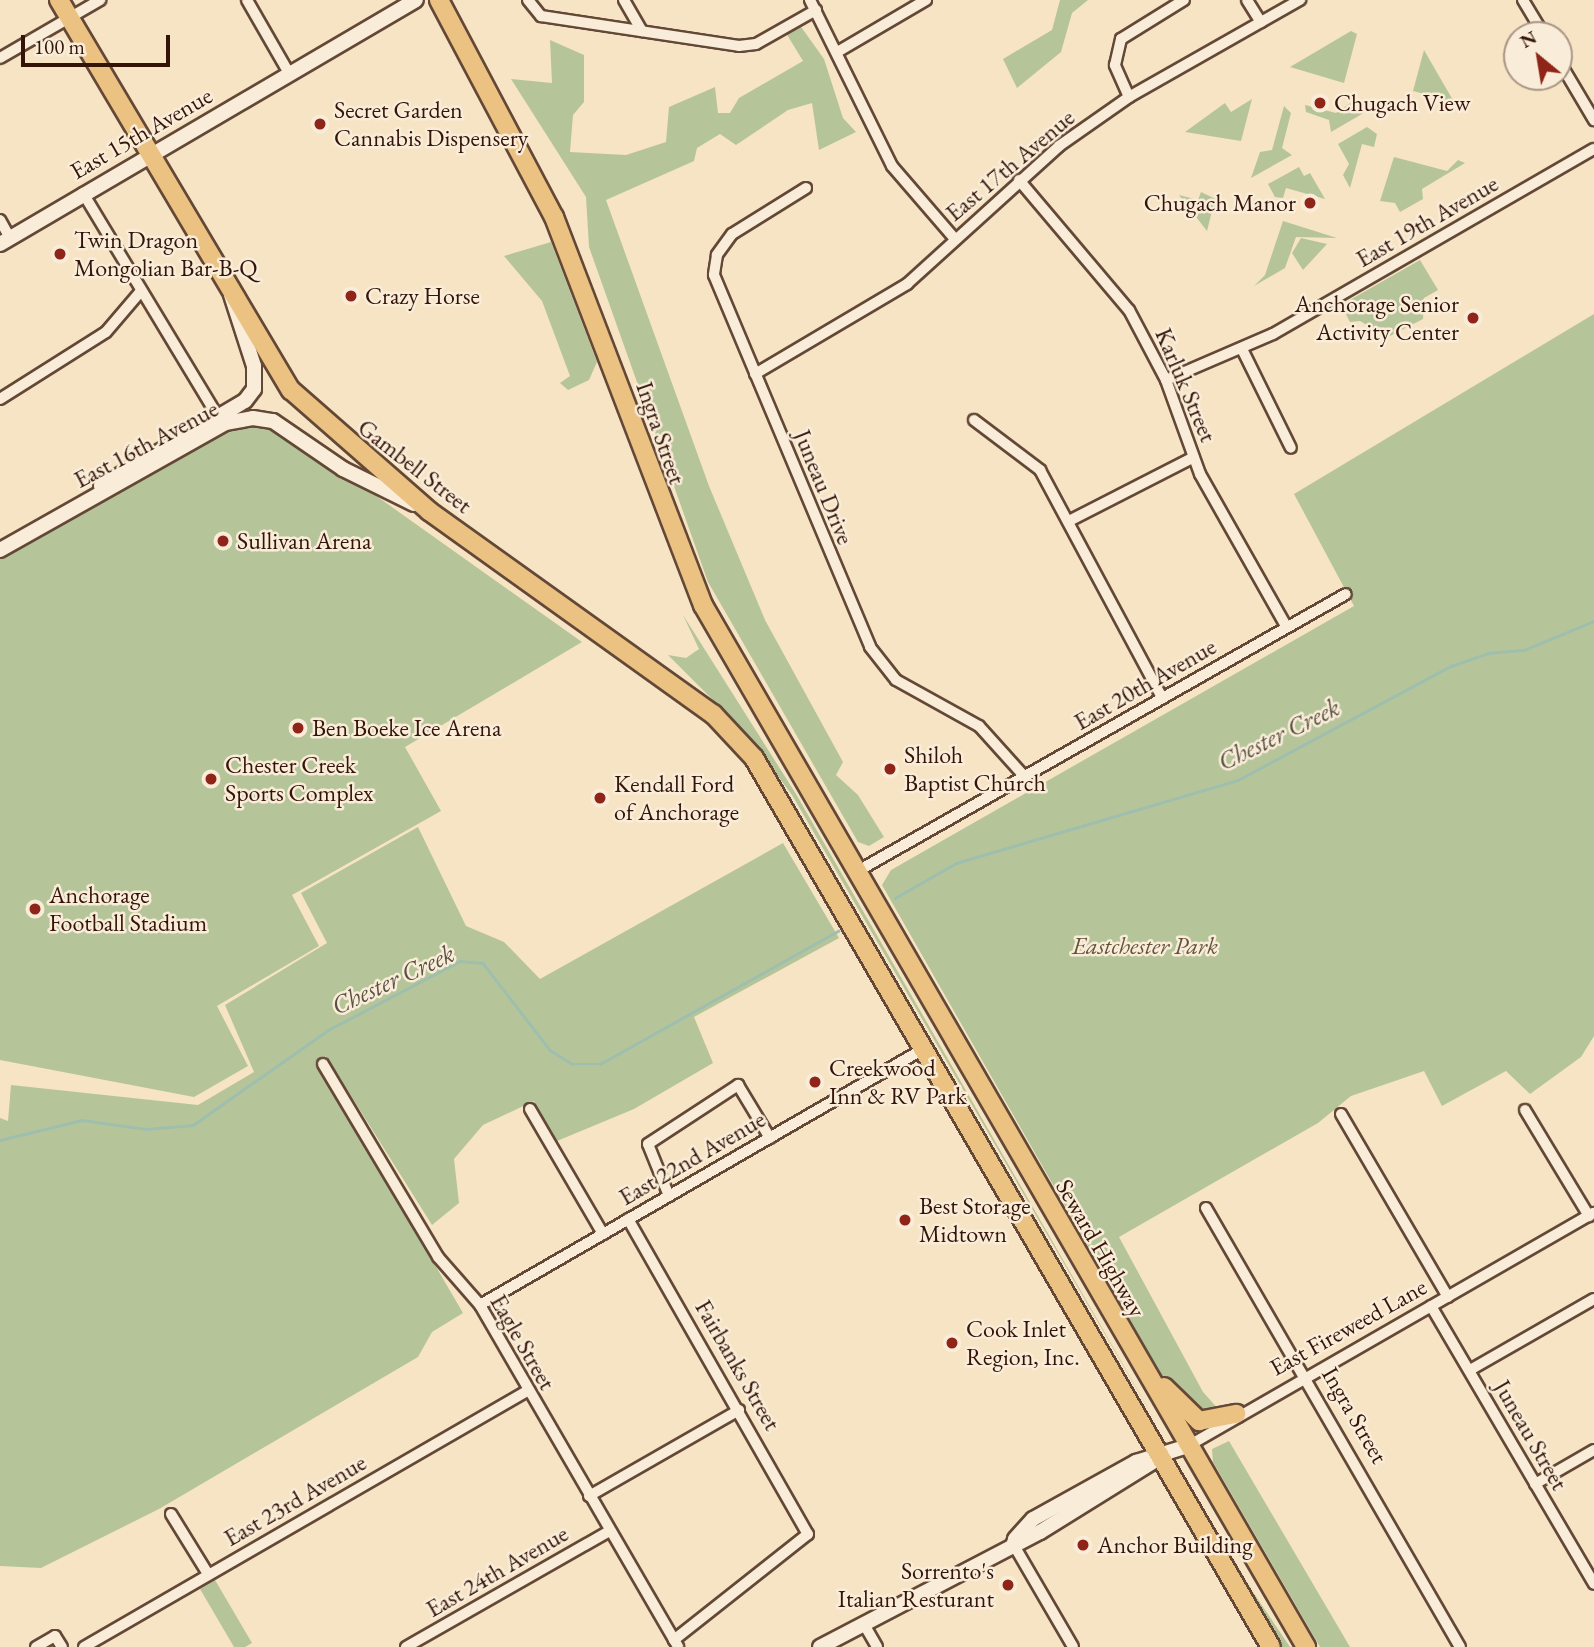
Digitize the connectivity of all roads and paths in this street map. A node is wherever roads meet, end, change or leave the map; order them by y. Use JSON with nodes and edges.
{"nodes":[{"id":1,"x":59,"y":0,"type":"edge"},
{"id":2,"x":100,"y":0,"type":"edge"},
{"id":3,"x":247,"y":0,"type":"edge"},
{"id":4,"x":416,"y":0,"type":"edge"},
{"id":5,"x":439,"y":0,"type":"edge"},
{"id":6,"x":528,"y":0,"type":"edge"},
{"id":7,"x":624,"y":0,"type":"edge"},
{"id":8,"x":810,"y":0,"type":"edge"},
{"id":9,"x":926,"y":0,"type":"edge"},
{"id":10,"x":1184,"y":0,"type":"edge"},
{"id":11,"x":1247,"y":0,"type":"edge"},
{"id":12,"x":1300,"y":0,"type":"edge"},
{"id":13,"x":1523,"y":0,"type":"edge"},
{"id":14,"x":816,"y":10,"type":"junction"},
{"id":15,"x":69,"y":18,"type":"junction"},
{"id":16,"x":1536,"y":21,"type":"edge"},
{"id":17,"x":1261,"y":22,"type":"junction"},
{"id":18,"x":642,"y":31,"type":"junction"},
{"id":19,"x":839,"y":51,"type":"junction"},
{"id":20,"x":0,"y":58,"type":"edge"},
{"id":21,"x":289,"y":73,"type":"junction"},
{"id":22,"x":1573,"y":85,"type":"edge"},
{"id":23,"x":1129,"y":97,"type":"junction"},
{"id":24,"x":1594,"y":121,"type":"edge"},
{"id":25,"x":1594,"y":149,"type":"edge"},
{"id":26,"x":148,"y":153,"type":"junction"},
{"id":27,"x":1019,"y":180,"type":"junction"},
{"id":28,"x":806,"y":188,"type":"dead end"},
{"id":29,"x":83,"y":193,"type":"junction"},
{"id":30,"x":0,"y":220,"type":"edge"},
{"id":31,"x":955,"y":239,"type":"junction"},
{"id":32,"x":5,"y":241,"type":"edge"},
{"id":33,"x":229,"y":288,"type":"junction"},
{"id":34,"x":140,"y":292,"type":"junction"},
{"id":35,"x":1242,"y":349,"type":"junction"},
{"id":36,"x":755,"y":374,"type":"junction"},
{"id":37,"x":1166,"y":380,"type":"junction"},
{"id":38,"x":0,"y":399,"type":"edge"},
{"id":39,"x":218,"y":417,"type":"junction"},
{"id":40,"x":974,"y":420,"type":"dead end"},
{"id":41,"x":1291,"y":448,"type":"dead end"},
{"id":42,"x":1194,"y":457,"type":"junction"},
{"id":43,"x":70,"y":511,"type":"junction"},
{"id":44,"x":429,"y":511,"type":"junction"},
{"id":45,"x":1069,"y":520,"type":"junction"},
{"id":46,"x":0,"y":549,"type":"edge"},
{"id":47,"x":1346,"y":594,"type":"dead end"},
{"id":48,"x":1286,"y":626,"type":"junction"},
{"id":49,"x":1162,"y":698,"type":"junction"},
{"id":50,"x":1025,"y":777,"type":"junction"},
{"id":51,"x":855,"y":873,"type":"junction"},
{"id":52,"x":925,"y":1048,"type":"junction"},
{"id":53,"x":323,"y":1065,"type":"dead end"},
{"id":54,"x":530,"y":1110,"type":"dead end"},
{"id":55,"x":1525,"y":1110,"type":"dead end"},
{"id":56,"x":1341,"y":1114,"type":"dead end"},
{"id":57,"x":770,"y":1138,"type":"junction"},
{"id":58,"x":669,"y":1196,"type":"junction"},
{"id":59,"x":1206,"y":1208,"type":"dead end"},
{"id":60,"x":1591,"y":1215,"type":"edge"},
{"id":61,"x":628,"y":1219,"type":"junction"},
{"id":62,"x":603,"y":1234,"type":"junction"},
{"id":63,"x":1447,"y":1297,"type":"junction"},
{"id":64,"x":1594,"y":1299,"type":"edge"},
{"id":65,"x":480,"y":1305,"type":"junction"},
{"id":66,"x":1431,"y":1307,"type":"junction"},
{"id":67,"x":1121,"y":1331,"type":"junction"},
{"id":68,"x":1470,"y":1370,"type":"junction"},
{"id":69,"x":1305,"y":1378,"type":"junction"},
{"id":70,"x":527,"y":1391,"type":"junction"},
{"id":71,"x":739,"y":1410,"type":"junction"},
{"id":72,"x":1236,"y":1414,"type":"junction"},
{"id":73,"x":1188,"y":1446,"type":"junction"},
{"id":74,"x":1594,"y":1450,"type":"edge"},
{"id":75,"x":1161,"y":1457,"type":"junction"},
{"id":76,"x":1535,"y":1484,"type":"junction"},
{"id":77,"x":589,"y":1496,"type":"junction"},
{"id":78,"x":171,"y":1514,"type":"dead end"},
{"id":79,"x":609,"y":1531,"type":"junction"},
{"id":80,"x":1012,"y":1542,"type":"junction"},
{"id":81,"x":208,"y":1574,"type":"junction"},
{"id":82,"x":1594,"y":1584,"type":"edge"},
{"id":83,"x":865,"y":1626,"type":"junction"},
{"id":84,"x":676,"y":1643,"type":"edge"},
{"id":85,"x":36,"y":1647,"type":"edge"},
{"id":86,"x":62,"y":1647,"type":"edge"},
{"id":87,"x":84,"y":1647,"type":"edge"},
{"id":88,"x":406,"y":1647,"type":"edge"},
{"id":89,"x":820,"y":1647,"type":"edge"},
{"id":90,"x":877,"y":1647,"type":"edge"},
{"id":91,"x":1073,"y":1647,"type":"edge"},
{"id":92,"x":1271,"y":1647,"type":"edge"},
{"id":93,"x":1306,"y":1647,"type":"edge"},
{"id":94,"x":1460,"y":1647,"type":"edge"}],
"edges":[{"from":1,"to":15,"type":"highway","name":"Gambell Street"},
{"from":2,"to":15,"type":"street"},
{"from":3,"to":21,"type":"street"},
{"from":4,"to":21,"type":"main road","name":"East 15th Avenue"},
{"from":5,"to":51,"type":"highway","name":"Ingra Street"},
{"from":6,"to":18,"type":"street"},
{"from":7,"to":18,"type":"street"},
{"from":8,"to":14,"type":"street"},
{"from":9,"to":19,"type":"street"},
{"from":10,"to":23,"type":"street"},
{"from":11,"to":17,"type":"street"},
{"from":12,"to":17,"type":"street","name":"East 17th Avenue"},
{"from":13,"to":16,"type":"street"},
{"from":14,"to":18,"type":"street"},
{"from":14,"to":19,"type":"street"},
{"from":15,"to":20,"type":"street"},
{"from":15,"to":26,"type":"highway","name":"Gambell Street"},
{"from":17,"to":23,"type":"street","name":"East 17th Avenue"},
{"from":19,"to":31,"type":"street"},
{"from":21,"to":26,"type":"main road","name":"East 15th Avenue"},
{"from":22,"to":24,"type":"street"},
{"from":23,"to":27,"type":"street","name":"East 17th Avenue"},
{"from":25,"to":35,"type":"street","name":"East 19th Avenue"},
{"from":26,"to":29,"type":"main road","name":"East 15th Avenue"},
{"from":26,"to":33,"type":"highway","name":"Gambell Street"},
{"from":27,"to":31,"type":"street","name":"East 17th Avenue"},
{"from":27,"to":37,"type":"street","name":"Karluk Street"},
{"from":28,"to":36,"type":"street","name":"Juneau Drive"},
{"from":29,"to":32,"type":"main road","name":"East 15th Avenue"},
{"from":29,"to":34,"type":"street"},
{"from":30,"to":32,"type":"street"},
{"from":31,"to":36,"type":"street","name":"East 17th Avenue"},
{"from":33,"to":39,"type":"main road","name":"East 16th Avenue"},
{"from":33,"to":44,"type":"highway","name":"Gambell Street"},
{"from":34,"to":38,"type":"street"},
{"from":34,"to":39,"type":"street"},
{"from":35,"to":37,"type":"street","name":"East 19th Avenue"},
{"from":35,"to":41,"type":"street"},
{"from":36,"to":50,"type":"street","name":"Juneau Drive"},
{"from":37,"to":42,"type":"street","name":"Karluk Street"},
{"from":39,"to":43,"type":"main road","name":"East 16th Avenue"},
{"from":40,"to":45,"type":"street"},
{"from":42,"to":45,"type":"street"},
{"from":42,"to":48,"type":"street","name":"Karluk Street"},
{"from":43,"to":44,"type":"main road","name":"East 16th Avenue"},
{"from":43,"to":46,"type":"main road","name":"East 16th Avenue"},
{"from":44,"to":52,"type":"highway","name":"Gambell Street"},
{"from":45,"to":49,"type":"street"},
{"from":47,"to":48,"type":"street","name":"East 20th Avenue"},
{"from":48,"to":49,"type":"street","name":"East 20th Avenue"},
{"from":49,"to":50,"type":"street","name":"East 20th Avenue"},
{"from":50,"to":51,"type":"street","name":"East 20th Avenue"},
{"from":51,"to":67,"type":"highway","name":"Seward Highway"},
{"from":52,"to":57,"type":"street","name":"East 22nd Avenue"},
{"from":52,"to":75,"type":"highway"},
{"from":53,"to":65,"type":"street","name":"Eagle Street"},
{"from":54,"to":62,"type":"street"},
{"from":55,"to":60,"type":"street"},
{"from":56,"to":63,"type":"street"},
{"from":57,"to":58,"type":"street","name":"East 22nd Avenue"},
{"from":57,"to":58,"type":"street"},
{"from":58,"to":61,"type":"street","name":"East 22nd Avenue"},
{"from":59,"to":69,"type":"street","name":"Ingra Street"},
{"from":60,"to":63,"type":"street","name":"East Fireweed Lane"},
{"from":61,"to":62,"type":"street","name":"East 22nd Avenue"},
{"from":61,"to":71,"type":"street","name":"Fairbanks Street"},
{"from":62,"to":65,"type":"street","name":"East 22nd Avenue"},
{"from":63,"to":66,"type":"street","name":"East Fireweed Lane"},
{"from":64,"to":68,"type":"street"},
{"from":65,"to":70,"type":"street","name":"Eagle Street"},
{"from":66,"to":68,"type":"street","name":"Juneau Street"},
{"from":66,"to":69,"type":"street","name":"East Fireweed Lane"},
{"from":67,"to":72,"type":"highway"},
{"from":67,"to":73,"type":"highway","name":"Seward Highway"},
{"from":68,"to":76,"type":"street","name":"Juneau Street"},
{"from":69,"to":72,"type":"street","name":"East Fireweed Lane"},
{"from":69,"to":94,"type":"street","name":"Ingra Street"},
{"from":70,"to":77,"type":"street","name":"Eagle Street"},
{"from":70,"to":81,"type":"street","name":"East 23rd Avenue"},
{"from":71,"to":77,"type":"street"},
{"from":71,"to":84,"type":"street","name":"Fairbanks Street"},
{"from":72,"to":73,"type":"street","name":"East Fireweed Lane"},
{"from":73,"to":75,"type":"main road","name":"East Fireweed Lane"},
{"from":73,"to":93,"type":"highway","name":"Seward Highway"},
{"from":74,"to":76,"type":"street"},
{"from":75,"to":80,"type":"main road","name":"East Fireweed Lane"},
{"from":75,"to":92,"type":"highway"},
{"from":76,"to":82,"type":"street","name":"Juneau Street"},
{"from":77,"to":79,"type":"street","name":"Eagle Street"},
{"from":78,"to":81,"type":"street"},
{"from":79,"to":84,"type":"street","name":"Eagle Street"},
{"from":79,"to":88,"type":"street","name":"East 24th Avenue"},
{"from":80,"to":83,"type":"main road","name":"East Fireweed Lane"},
{"from":80,"to":91,"type":"street"},
{"from":81,"to":87,"type":"street","name":"East 23rd Avenue"},
{"from":83,"to":89,"type":"main road","name":"East Fireweed Lane"},
{"from":83,"to":90,"type":"street"},
{"from":85,"to":86,"type":"street"}]}
